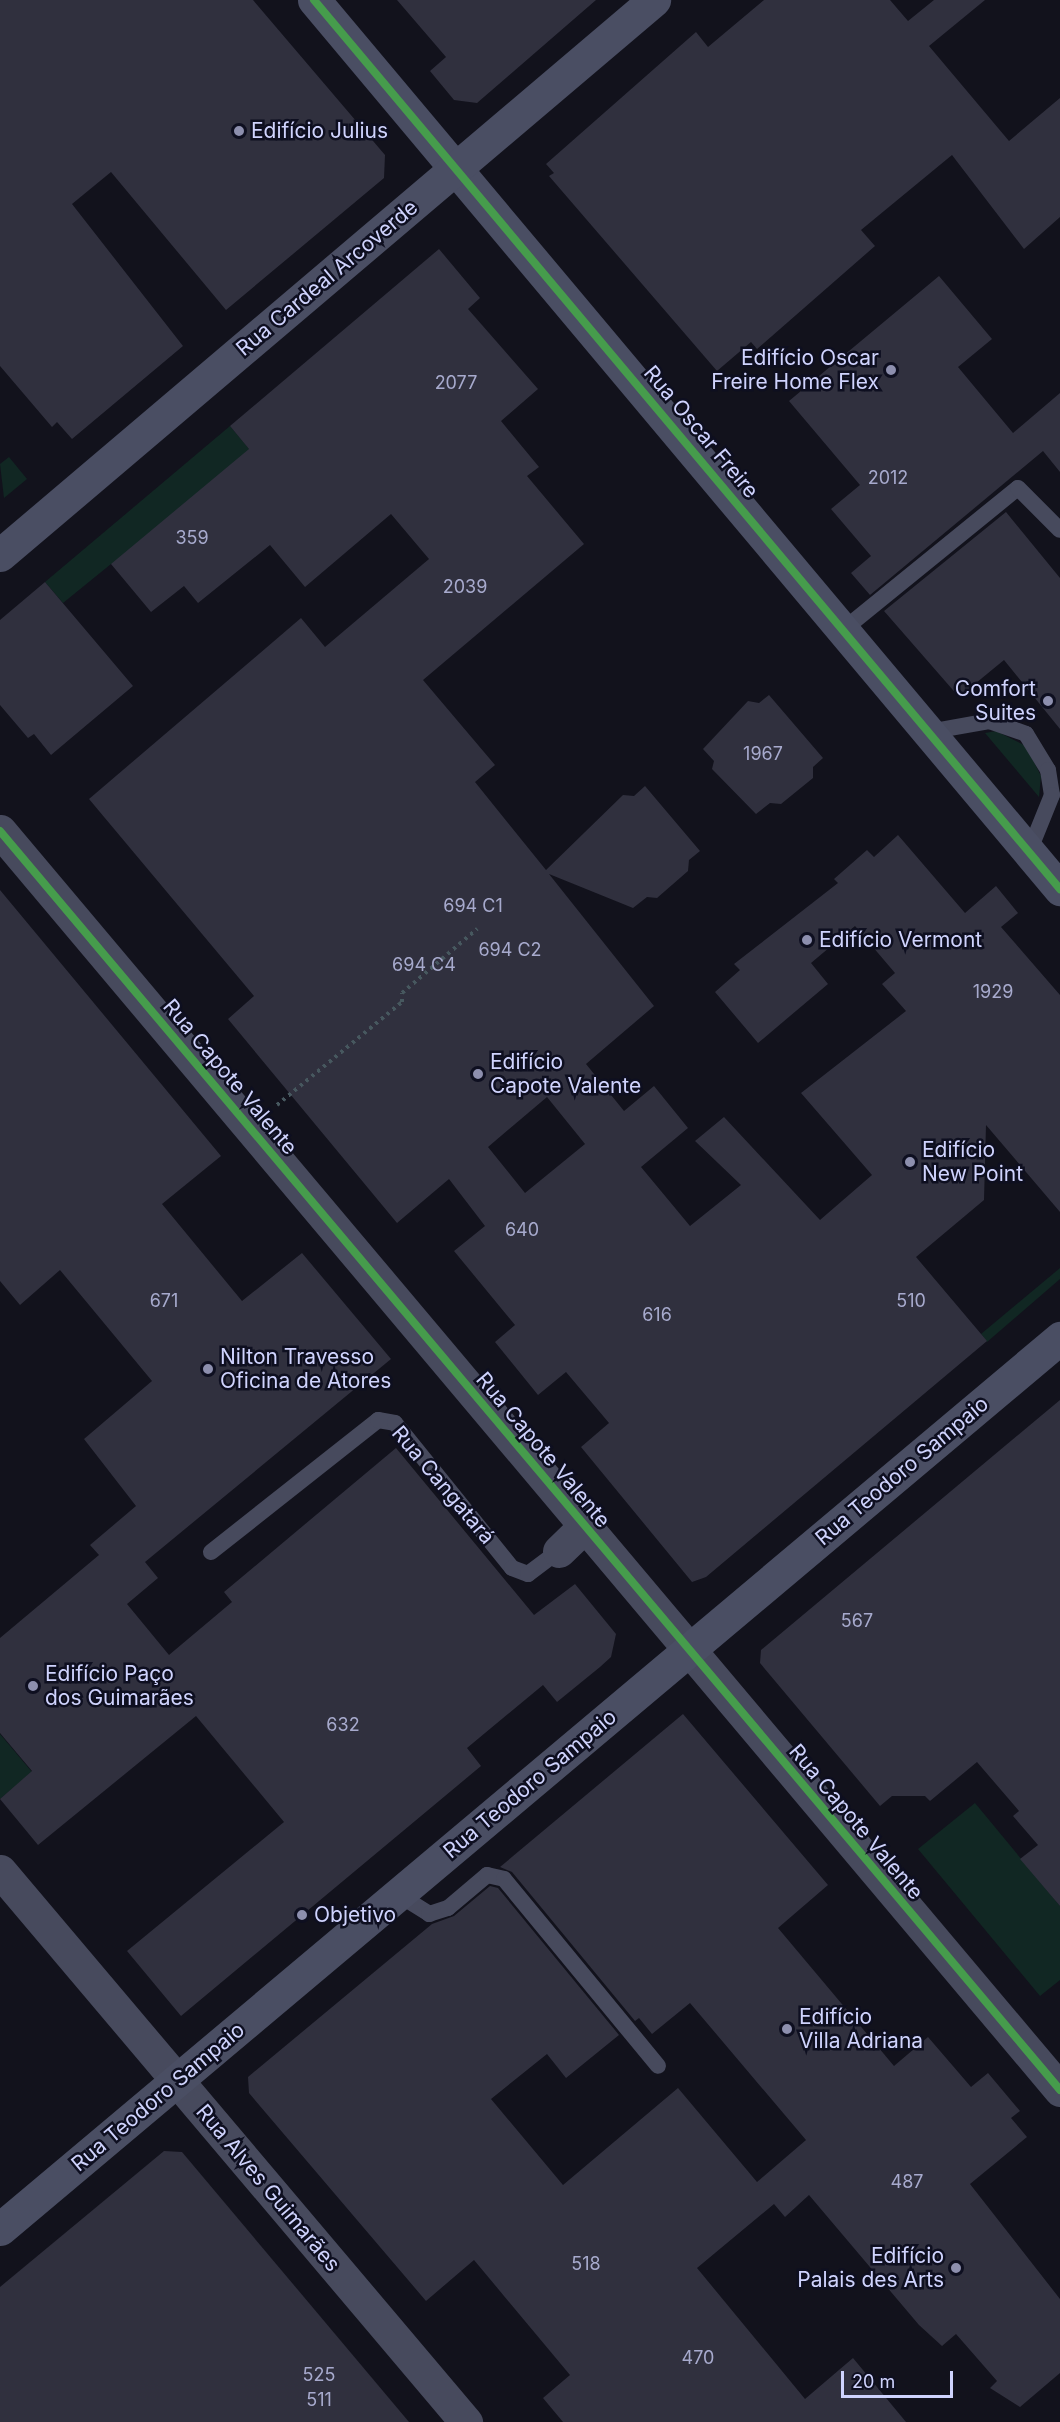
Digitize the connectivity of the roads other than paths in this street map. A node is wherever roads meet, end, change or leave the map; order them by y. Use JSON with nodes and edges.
{"nodes":[{"id":1,"x":314,"y":0,"type":"edge"},
{"id":2,"x":654,"y":0,"type":"edge"},
{"id":3,"x":456,"y":168,"type":"junction"},
{"id":4,"x":1060,"y":530,"type":"edge"},
{"id":5,"x":0,"y":555,"type":"edge"},
{"id":6,"x":843,"y":630,"type":"junction"},
{"id":7,"x":928,"y":732,"type":"junction"},
{"id":8,"x":0,"y":831,"type":"edge"},
{"id":9,"x":1029,"y":852,"type":"junction"},
{"id":10,"x":1060,"y":889,"type":"edge"},
{"id":11,"x":1060,"y":1338,"type":"edge"},
{"id":12,"x":584,"y":1527,"type":"junction"},
{"id":13,"x":559,"y":1551,"type":"joint"},
{"id":14,"x":211,"y":1552,"type":"dead end"},
{"id":15,"x":688,"y":1651,"type":"junction"},
{"id":16,"x":0,"y":1871,"type":"edge"},
{"id":17,"x":399,"y":1895,"type":"junction"},
{"id":18,"x":658,"y":2066,"type":"dead end"},
{"id":19,"x":177,"y":2081,"type":"junction"},
{"id":20,"x":1060,"y":2090,"type":"edge"},
{"id":21,"x":0,"y":2229,"type":"edge"},
{"id":22,"x":466,"y":2422,"type":"edge"}],
"edges":[{"from":1,"to":3,"type":"main road","name":"Rua Oscar Freire"},
{"from":2,"to":3,"type":"main road","name":"Rua Cardeal Arcoverde"},
{"from":3,"to":5,"type":"main road","name":"Rua Cardeal Arcoverde"},
{"from":3,"to":6,"type":"main road","name":"Rua Oscar Freire"},
{"from":4,"to":6,"type":"lane"},
{"from":6,"to":7,"type":"main road","name":"Rua Oscar Freire"},
{"from":7,"to":9,"type":"main road","name":"Rua Oscar Freire"},
{"from":7,"to":9,"type":"lane"},
{"from":8,"to":12,"type":"street","name":"Rua Capote Valente"},
{"from":9,"to":10,"type":"main road","name":"Rua Oscar Freire"},
{"from":11,"to":15,"type":"main road","name":"Rua Teodoro Sampaio"},
{"from":12,"to":13,"type":"street","name":"Rua Cangatará"},
{"from":12,"to":15,"type":"street","name":"Rua Capote Valente"},
{"from":13,"to":14,"type":"lane","name":"Rua Cangatará"},
{"from":15,"to":17,"type":"main road","name":"Rua Teodoro Sampaio"},
{"from":15,"to":20,"type":"street","name":"Rua Capote Valente"},
{"from":16,"to":19,"type":"street","name":"Rua Alves Guimarães"},
{"from":17,"to":18,"type":"lane"},
{"from":17,"to":19,"type":"main road","name":"Rua Teodoro Sampaio"},
{"from":19,"to":21,"type":"main road","name":"Rua Teodoro Sampaio"},
{"from":19,"to":22,"type":"street","name":"Rua Alves Guimarães"}]}
